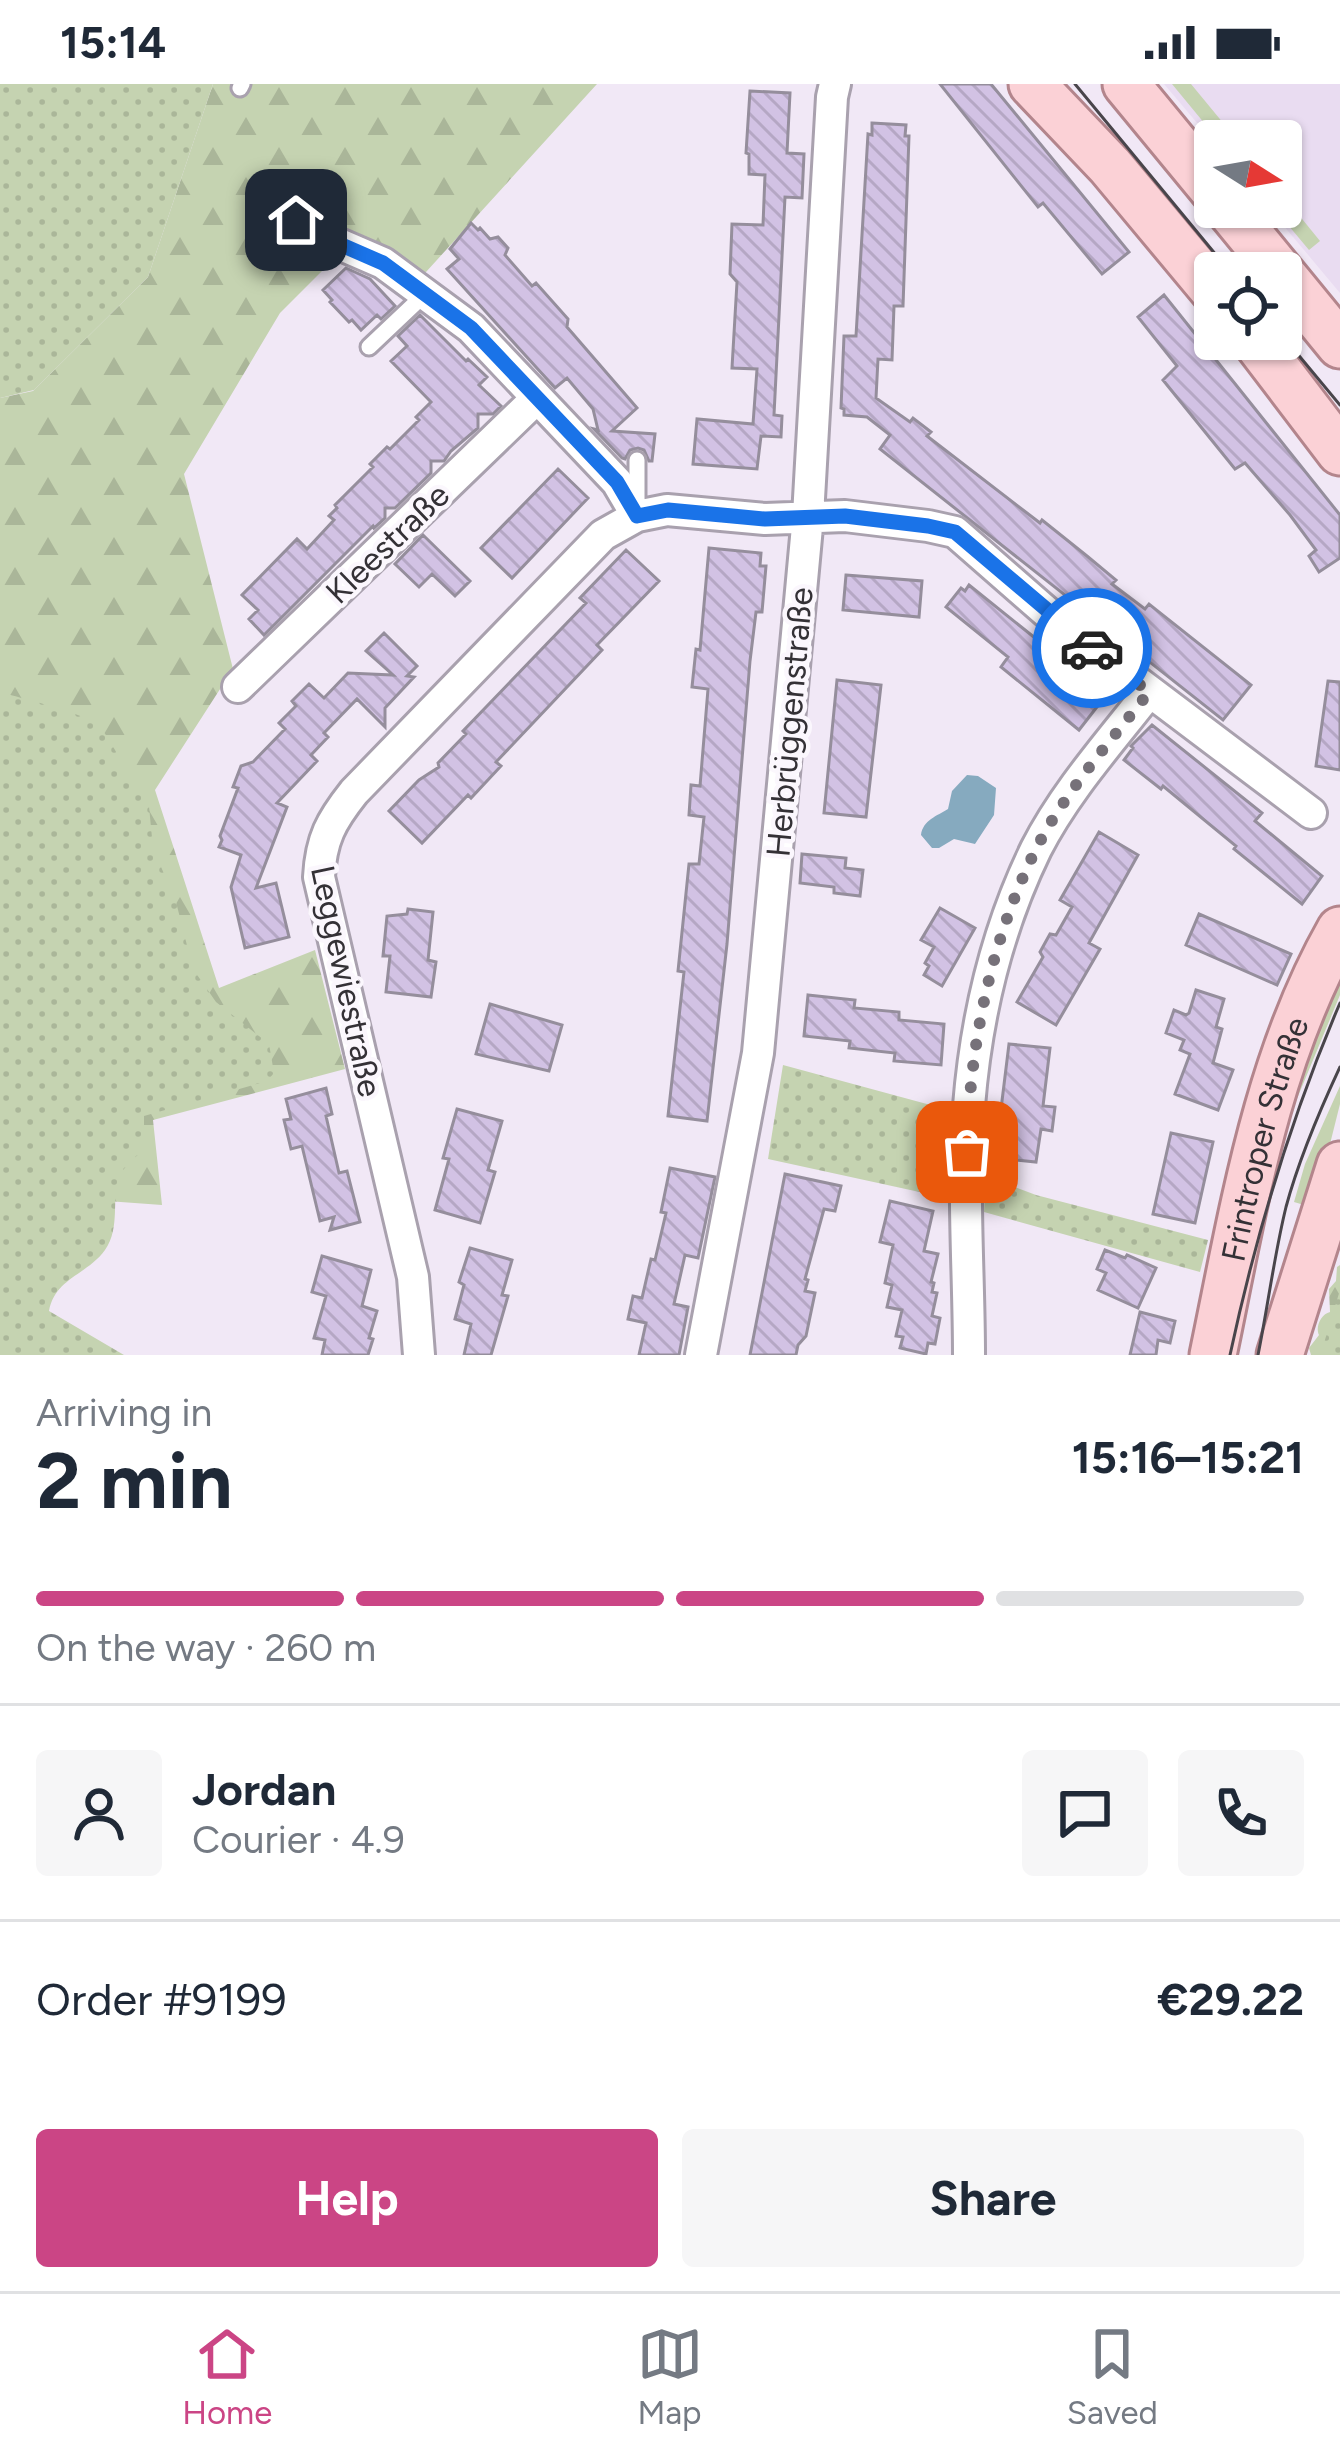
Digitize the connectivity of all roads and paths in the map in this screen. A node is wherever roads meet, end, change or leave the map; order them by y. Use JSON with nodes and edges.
{"nodes":[{"id":1,"x":836,"y":84,"type":"edge"},
{"id":2,"x":1032,"y":84,"type":"edge"},
{"id":3,"x":1126,"y":84,"type":"edge"},
{"id":4,"x":1194,"y":167,"type":"edge"},
{"id":5,"x":296,"y":220,"type":"dead end"},
{"id":6,"x":1244,"y":228,"type":"edge"},
{"id":7,"x":1194,"y":267,"type":"edge"},
{"id":8,"x":425,"y":294,"type":"junction"},
{"id":9,"x":1340,"y":345,"type":"edge"},
{"id":10,"x":369,"y":346,"type":"dead end"},
{"id":11,"x":1270,"y":360,"type":"edge"},
{"id":12,"x":536,"y":399,"type":"junction"},
{"id":13,"x":1340,"y":452,"type":"edge"},
{"id":14,"x":637,"y":460,"type":"dead end"},
{"id":15,"x":637,"y":516,"type":"junction"},
{"id":16,"x":808,"y":516,"type":"junction"},
{"id":17,"x":238,"y":687,"type":"dead end"},
{"id":18,"x":1149,"y":692,"type":"junction"},
{"id":19,"x":1311,"y":813,"type":"dead end"},
{"id":20,"x":1340,"y":930,"type":"edge"},
{"id":21,"x":1340,"y":1165,"type":"edge"},
{"id":22,"x":419,"y":1355,"type":"edge"},
{"id":23,"x":701,"y":1355,"type":"edge"},
{"id":24,"x":969,"y":1355,"type":"edge"},
{"id":25,"x":1213,"y":1355,"type":"edge"},
{"id":26,"x":1280,"y":1355,"type":"edge"}],
"edges":[{"from":1,"to":16,"type":"street","name":"Herbrüggenstraße"},
{"from":2,"to":7,"type":"main road"},
{"from":3,"to":4,"type":"main road"},
{"from":5,"to":8,"type":"street"},
{"from":6,"to":9,"type":"main road"},
{"from":8,"to":10,"type":"lane"},
{"from":8,"to":12,"type":"street"},
{"from":11,"to":13,"type":"main road"},
{"from":12,"to":15,"type":"street"},
{"from":12,"to":17,"type":"street","name":"Kleestraße"},
{"from":14,"to":15,"type":"lane"},
{"from":15,"to":16,"type":"street"},
{"from":15,"to":22,"type":"street","name":"Leggewiestraße"},
{"from":16,"to":18,"type":"street"},
{"from":16,"to":23,"type":"street","name":"Herbrüggenstraße"},
{"from":18,"to":19,"type":"street"},
{"from":18,"to":24,"type":"street"},
{"from":20,"to":25,"type":"main road","name":"Frintroper Straße"},
{"from":21,"to":26,"type":"main road"}]}
